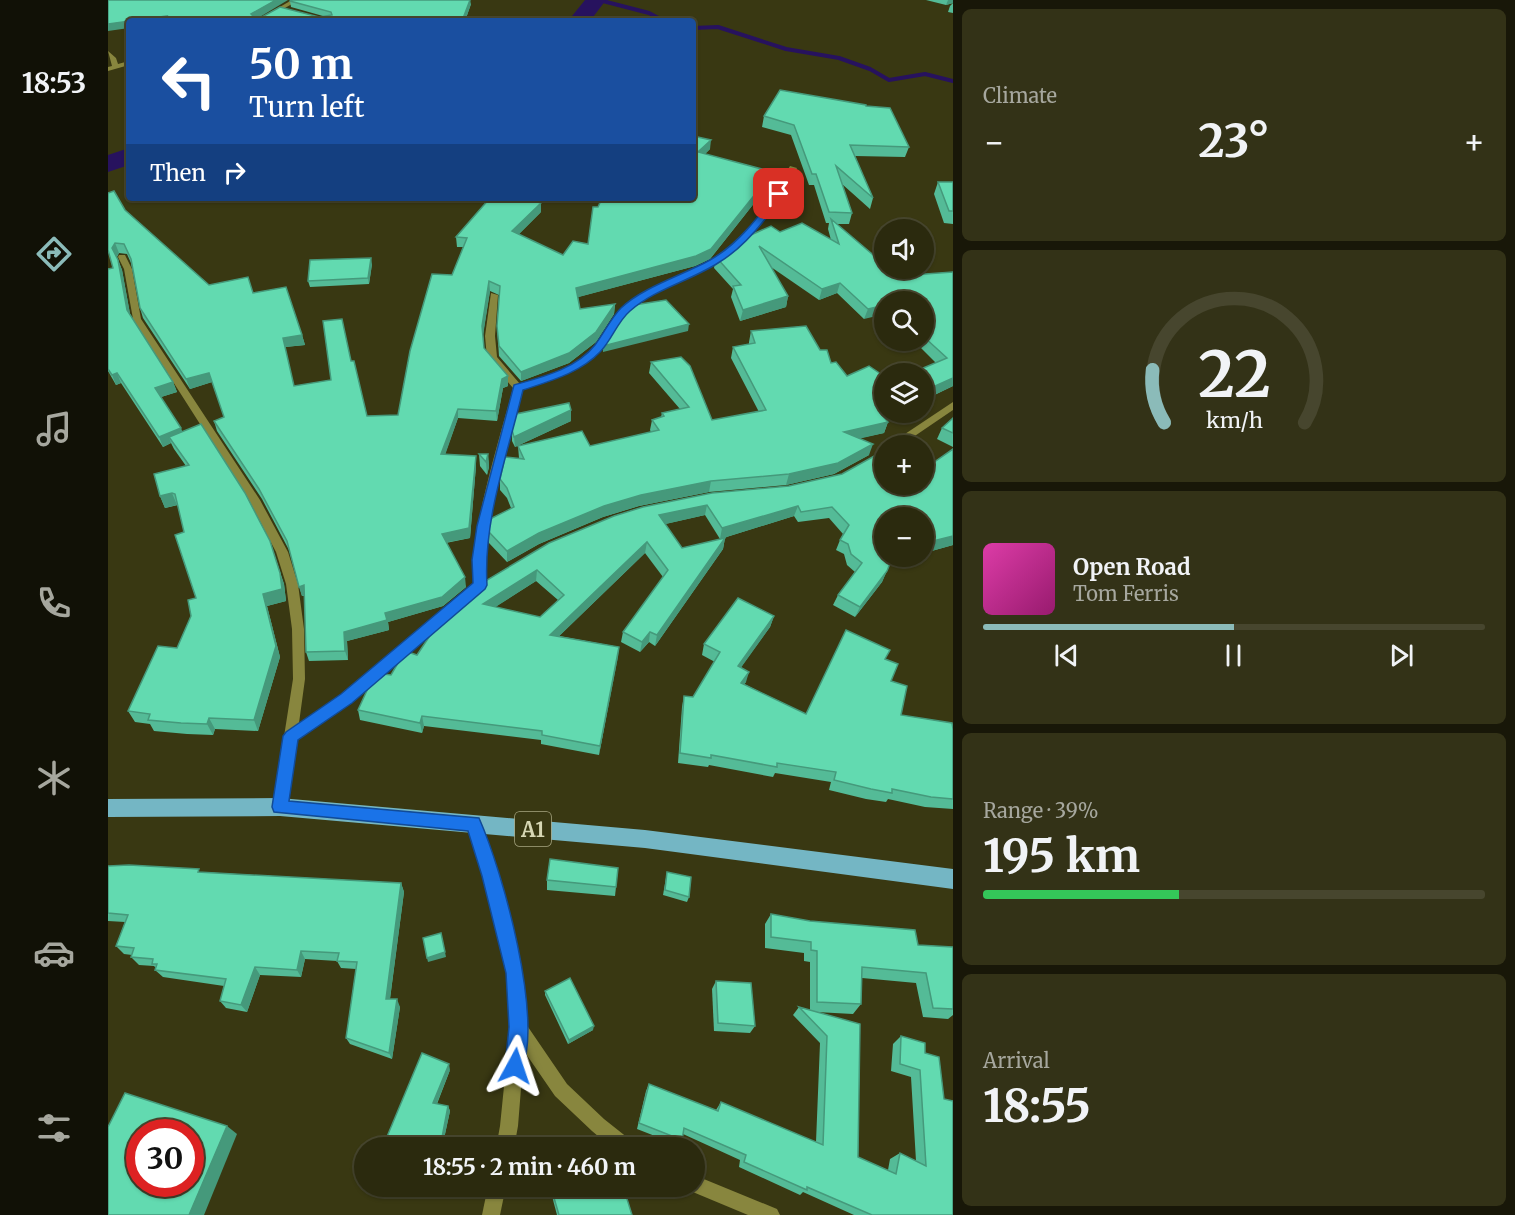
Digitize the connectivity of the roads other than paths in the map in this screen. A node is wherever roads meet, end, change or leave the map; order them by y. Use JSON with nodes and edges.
{"nodes":[{"id":1,"x":296,"y":0,"type":"edge"},
{"id":2,"x":282,"y":9,"type":"junction"},
{"id":3,"x":290,"y":11,"type":"edge"},
{"id":4,"x":264,"y":18,"type":"edge"},
{"id":5,"x":108,"y":53,"type":"edge"},
{"id":6,"x":126,"y":64,"type":"edge"},
{"id":7,"x":111,"y":68,"type":"edge"},
{"id":8,"x":793,"y":168,"type":"dead end"},
{"id":9,"x":122,"y":257,"type":"dead end"},
{"id":10,"x":494,"y":295,"type":"edge"},
{"id":11,"x":518,"y":388,"type":"junction"},
{"id":12,"x":952,"y":405,"type":"edge"},
{"id":13,"x":908,"y":435,"type":"edge"},
{"id":14,"x":494,"y":576,"type":"edge"},
{"id":15,"x":473,"y":591,"type":"junction"},
{"id":16,"x":291,"y":736,"type":"junction"},
{"id":17,"x":280,"y":807,"type":"junction"},
{"id":18,"x":110,"y":808,"type":"edge"},
{"id":19,"x":473,"y":824,"type":"junction"},
{"id":20,"x":952,"y":879,"type":"edge"},
{"id":21,"x":518,"y":1027,"type":"junction"},
{"id":22,"x":506,"y":1137,"type":"edge"},
{"id":23,"x":613,"y":1137,"type":"edge"},
{"id":24,"x":705,"y":1188,"type":"edge"},
{"id":25,"x":495,"y":1197,"type":"edge"},
{"id":26,"x":491,"y":1215,"type":"edge"},
{"id":27,"x":771,"y":1215,"type":"edge"}],
"edges":[{"from":1,"to":2,"type":"street"},
{"from":2,"to":3,"type":"street"},
{"from":2,"to":4,"type":"street"},
{"from":5,"to":7,"type":"street"},
{"from":6,"to":7,"type":"street"},
{"from":8,"to":11,"type":"street"},
{"from":9,"to":16,"type":"street"},
{"from":10,"to":11,"type":"street"},
{"from":11,"to":15,"type":"street"},
{"from":12,"to":13,"type":"street"},
{"from":14,"to":15,"type":"street"},
{"from":15,"to":16,"type":"street"},
{"from":16,"to":17,"type":"street"},
{"from":17,"to":18,"type":"highway","number":"A1"},
{"from":17,"to":19,"type":"highway","number":"A1"},
{"from":19,"to":20,"type":"highway","number":"A1"},
{"from":19,"to":21,"type":"street"},
{"from":21,"to":22,"type":"street"},
{"from":21,"to":23,"type":"street"},
{"from":24,"to":27,"type":"street"},
{"from":25,"to":26,"type":"street"}]}
